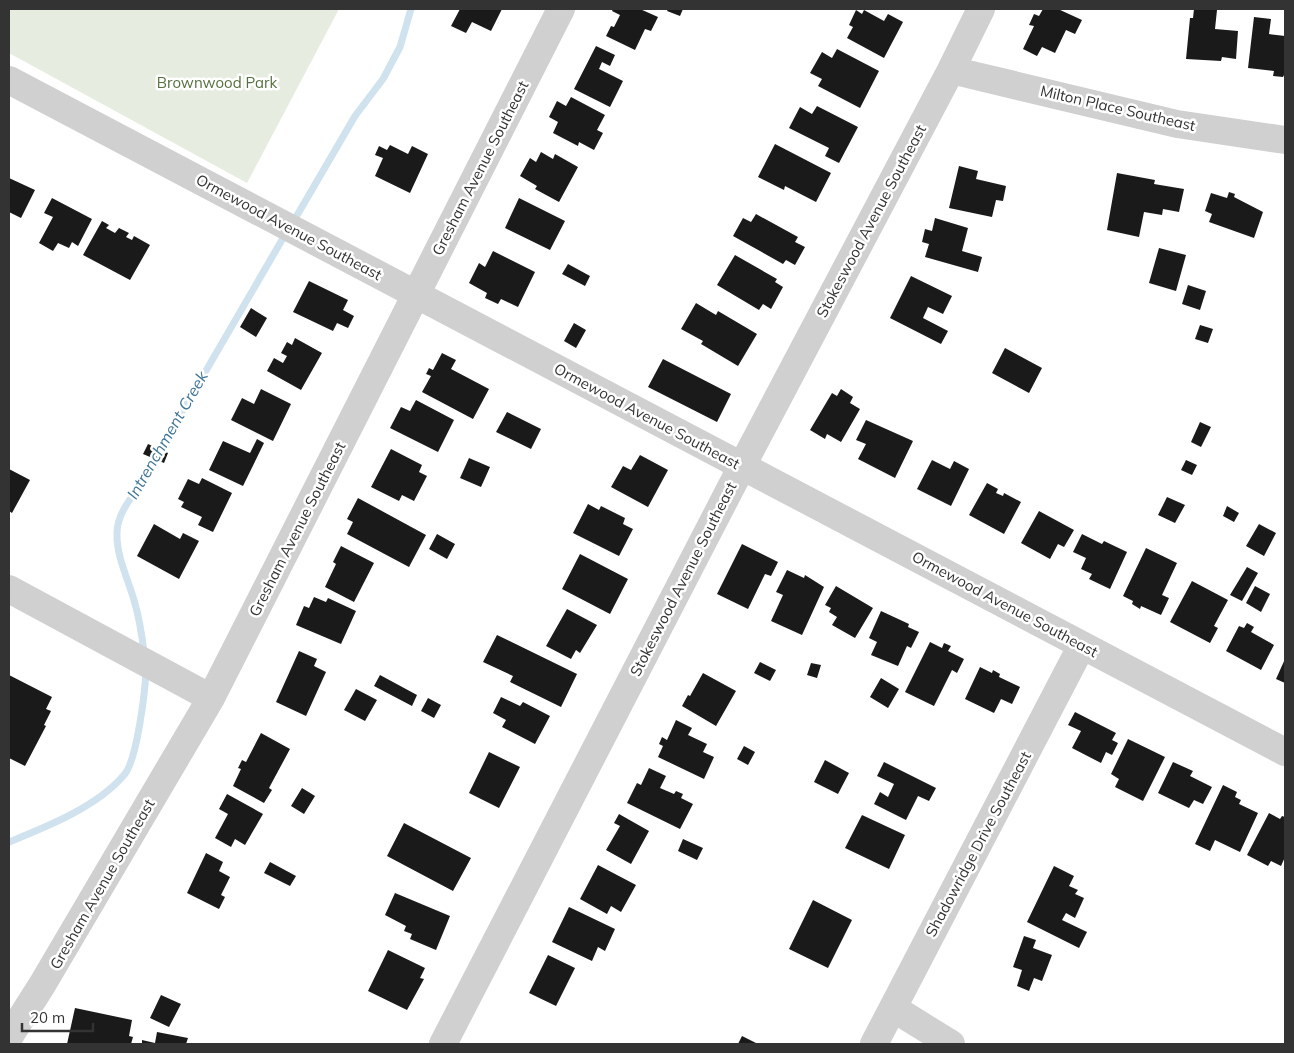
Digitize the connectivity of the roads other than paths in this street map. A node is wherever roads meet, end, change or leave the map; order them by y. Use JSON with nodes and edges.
{"nodes":[{"id":1,"x":561,"y":9,"type":"edge"},
{"id":2,"x":980,"y":9,"type":"edge"},
{"id":3,"x":951,"y":70,"type":"junction"},
{"id":4,"x":9,"y":80,"type":"edge"},
{"id":5,"x":1285,"y":140,"type":"edge"},
{"id":6,"x":416,"y":294,"type":"junction"},
{"id":7,"x":742,"y":466,"type":"junction"},
{"id":8,"x":9,"y":589,"type":"edge"},
{"id":9,"x":1082,"y":645,"type":"junction"},
{"id":10,"x":211,"y":698,"type":"junction"},
{"id":11,"x":1285,"y":752,"type":"edge"},
{"id":12,"x":893,"y":1008,"type":"junction"},
{"id":13,"x":9,"y":1037,"type":"edge"},
{"id":14,"x":443,"y":1044,"type":"edge"},
{"id":15,"x":874,"y":1044,"type":"edge"},
{"id":16,"x":951,"y":1044,"type":"edge"}],
"edges":[{"from":1,"to":6,"type":"street","name":"Gresham Avenue Southeast"},
{"from":2,"to":3,"type":"street","name":"Stokeswood Avenue Southeast"},
{"from":3,"to":5,"type":"street","name":"Milton Place Southeast"},
{"from":3,"to":7,"type":"street","name":"Stokeswood Avenue Southeast"},
{"from":4,"to":6,"type":"street","name":"Ormewood Avenue Southeast"},
{"from":6,"to":7,"type":"street","name":"Ormewood Avenue Southeast"},
{"from":6,"to":10,"type":"street","name":"Gresham Avenue Southeast"},
{"from":7,"to":9,"type":"street","name":"Ormewood Avenue Southeast"},
{"from":7,"to":14,"type":"street","name":"Stokeswood Avenue Southeast"},
{"from":8,"to":10,"type":"street"},
{"from":9,"to":11,"type":"street","name":"Ormewood Avenue Southeast"},
{"from":9,"to":12,"type":"street","name":"Shadowridge Drive Southeast"},
{"from":10,"to":13,"type":"street","name":"Gresham Avenue Southeast"},
{"from":12,"to":15,"type":"street","name":"Shadowridge Drive Southeast"},
{"from":12,"to":16,"type":"street"}]}
